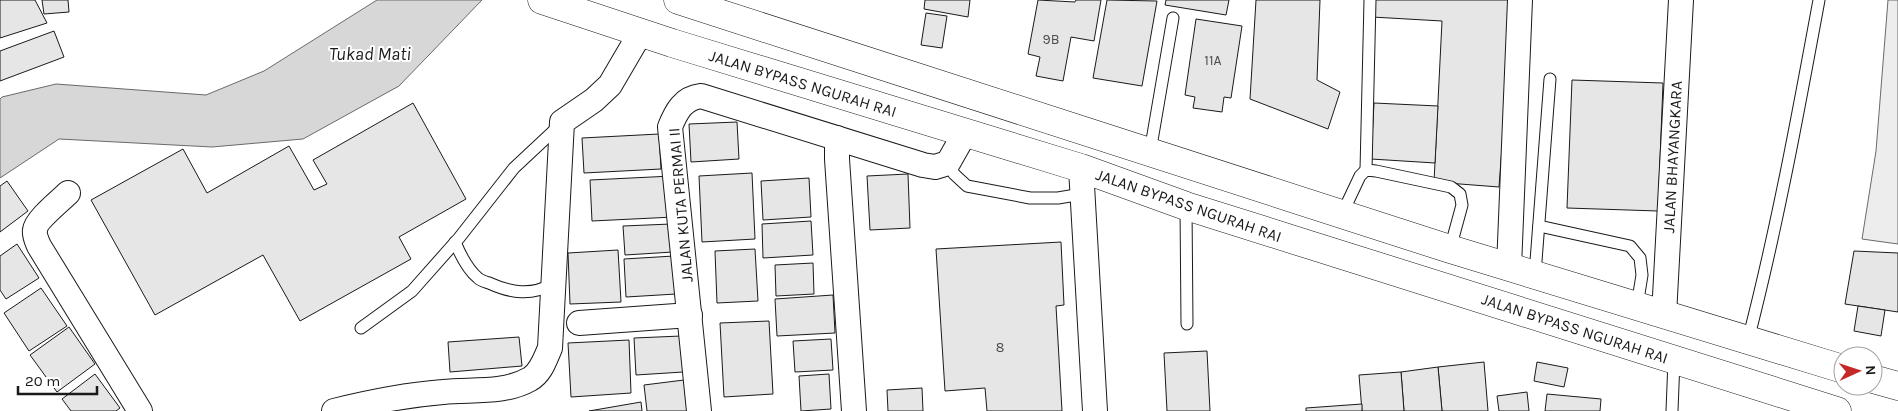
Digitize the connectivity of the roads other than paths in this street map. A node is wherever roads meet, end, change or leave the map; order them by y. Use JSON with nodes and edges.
{"nodes":[{"id":1,"x":678,"y":0,"type":"edge"},
{"id":2,"x":1370,"y":0,"type":"edge"},
{"id":3,"x":1520,"y":0,"type":"edge"},
{"id":4,"x":1681,"y":0,"type":"edge"},
{"id":5,"x":1819,"y":0,"type":"edge"},
{"id":6,"x":550,"y":3,"type":"edge"},
{"id":7,"x":1173,"y":18,"type":"dead end"},
{"id":8,"x":641,"y":32,"type":"junction"},
{"id":9,"x":1550,"y":79,"type":"dead end"},
{"id":10,"x":562,"y":122,"type":"junction"},
{"id":11,"x":965,"y":133,"type":"junction"},
{"id":12,"x":838,"y":138,"type":"junction"},
{"id":13,"x":1150,"y":152,"type":"junction"},
{"id":14,"x":948,"y":163,"type":"junction"},
{"id":15,"x":1366,"y":170,"type":"junction"},
{"id":16,"x":1082,"y":181,"type":"junction"},
{"id":17,"x":68,"y":193,"type":"dead end"},
{"id":18,"x":1186,"y":206,"type":"junction"},
{"id":19,"x":1342,"y":214,"type":"junction"},
{"id":20,"x":1539,"y":226,"type":"junction"},
{"id":21,"x":455,"y":242,"type":"junction"},
{"id":22,"x":1450,"y":249,"type":"junction"},
{"id":23,"x":1509,"y":266,"type":"junction"},
{"id":24,"x":1535,"y":274,"type":"junction"},
{"id":25,"x":553,"y":284,"type":"junction"},
{"id":26,"x":1637,"y":306,"type":"junction"},
{"id":27,"x":1664,"y":315,"type":"junction"},
{"id":28,"x":690,"y":316,"type":"junction"},
{"id":29,"x":579,"y":323,"type":"dead end"},
{"id":30,"x":1187,"y":324,"type":"dead end"},
{"id":31,"x":361,"y":328,"type":"dead end"},
{"id":32,"x":1748,"y":340,"type":"junction"},
{"id":33,"x":1674,"y":360,"type":"junction"},
{"id":34,"x":1833,"y":366,"type":"edge"},
{"id":35,"x":1883,"y":382,"type":"edge"},
{"id":36,"x":1898,"y":386,"type":"edge"},
{"id":37,"x":140,"y":411,"type":"edge"},
{"id":38,"x":334,"y":411,"type":"edge"},
{"id":39,"x":699,"y":411,"type":"edge"},
{"id":40,"x":854,"y":411,"type":"edge"},
{"id":41,"x":1094,"y":411,"type":"edge"},
{"id":42,"x":1672,"y":411,"type":"edge"},
{"id":43,"x":1836,"y":411,"type":"edge"}],
"edges":[{"from":1,"to":13,"type":"highway"},
{"from":2,"to":15,"type":"lane"},
{"from":3,"to":23,"type":"street"},
{"from":4,"to":27,"type":"street","name":"JALAN BHAYANGKARA"},
{"from":5,"to":32,"type":"lane"},
{"from":6,"to":8,"type":"highway","name":"JALAN BYPASS NGURAH RAI"},
{"from":7,"to":13,"type":"lane"},
{"from":8,"to":10,"type":"street"},
{"from":8,"to":11,"type":"highway","name":"JALAN BYPASS NGURAH RAI"},
{"from":9,"to":20,"type":"lane"},
{"from":10,"to":21,"type":"lane"},
{"from":10,"to":25,"type":"street"},
{"from":11,"to":14,"type":"street"},
{"from":11,"to":16,"type":"highway","name":"JALAN BYPASS NGURAH RAI"},
{"from":12,"to":14,"type":"street","name":"JALAN KUTA PERMAI II"},
{"from":12,"to":28,"type":"street","name":"JALAN KUTA PERMAI II"},
{"from":12,"to":40,"type":"street"},
{"from":13,"to":19,"type":"highway"},
{"from":14,"to":16,"type":"lane"},
{"from":15,"to":19,"type":"lane"},
{"from":15,"to":22,"type":"lane"},
{"from":16,"to":18,"type":"highway","name":"JALAN BYPASS NGURAH RAI"},
{"from":16,"to":41,"type":"street"},
{"from":17,"to":37,"type":"street"},
{"from":18,"to":30,"type":"lane"},
{"from":18,"to":33,"type":"highway","name":"JALAN BYPASS NGURAH RAI"},
{"from":19,"to":22,"type":"highway"},
{"from":20,"to":24,"type":"lane"},
{"from":20,"to":26,"type":"lane"},
{"from":21,"to":25,"type":"lane"},
{"from":21,"to":31,"type":"lane"},
{"from":22,"to":23,"type":"highway"},
{"from":23,"to":24,"type":"highway"},
{"from":24,"to":26,"type":"highway"},
{"from":25,"to":38,"type":"street"},
{"from":26,"to":27,"type":"highway"},
{"from":27,"to":32,"type":"highway"},
{"from":28,"to":29,"type":"street"},
{"from":28,"to":39,"type":"street","name":"JALAN KUTA PERMAI II"},
{"from":32,"to":34,"type":"highway"},
{"from":33,"to":42,"type":"lane"},
{"from":33,"to":43,"type":"highway","name":"JALAN BYPASS NGURAH RAI"},
{"from":35,"to":36,"type":"highway"}]}
